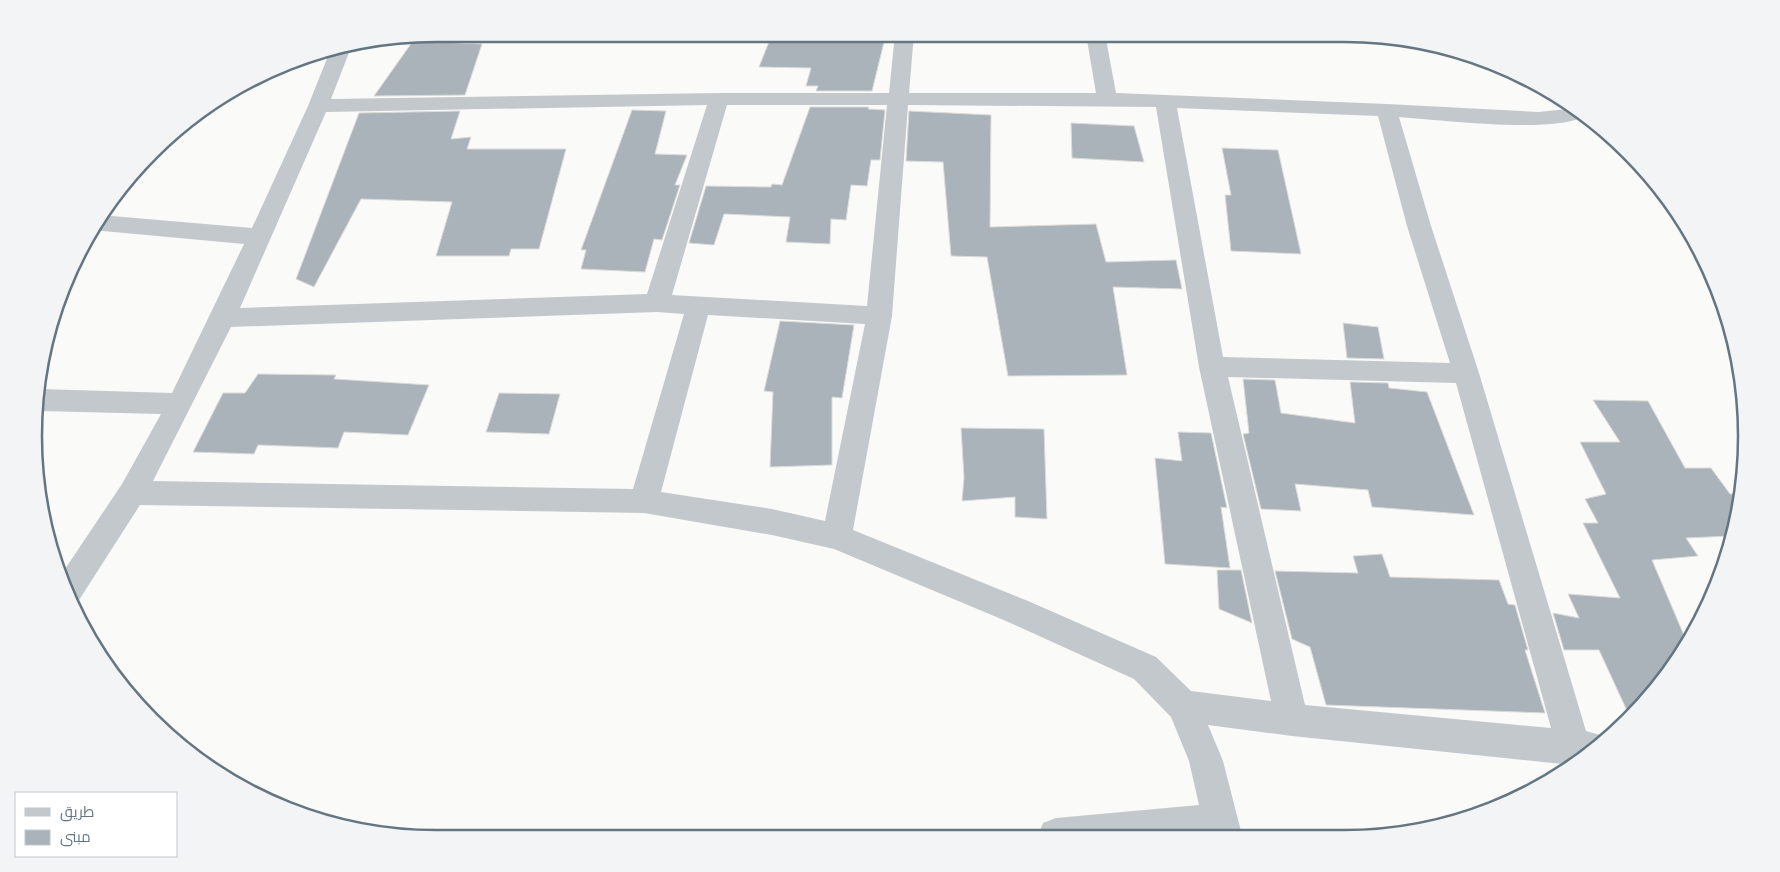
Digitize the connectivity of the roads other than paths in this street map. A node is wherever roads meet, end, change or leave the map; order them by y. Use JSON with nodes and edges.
{"nodes":[{"id":1,"x":903,"y":42,"type":"edge"},
{"id":2,"x":1097,"y":42,"type":"edge"},
{"id":3,"x":338,"y":55,"type":"edge"},
{"id":4,"x":719,"y":99,"type":"junction"},
{"id":5,"x":1107,"y":99,"type":"junction"},
{"id":6,"x":899,"y":100,"type":"junction"},
{"id":7,"x":1165,"y":100,"type":"junction"},
{"id":8,"x":318,"y":106,"type":"junction"},
{"id":9,"x":1387,"y":110,"type":"junction"},
{"id":10,"x":1572,"y":115,"type":"edge"},
{"id":11,"x":105,"y":224,"type":"edge"},
{"id":12,"x":258,"y":237,"type":"junction"},
{"id":13,"x":657,"y":303,"type":"junction"},
{"id":14,"x":700,"y":304,"type":"junction"},
{"id":15,"x":879,"y":316,"type":"junction"},
{"id":16,"x":223,"y":318,"type":"junction"},
{"id":17,"x":1212,"y":367,"type":"junction"},
{"id":18,"x":1466,"y":373,"type":"junction"},
{"id":19,"x":44,"y":400,"type":"edge"},
{"id":20,"x":180,"y":404,"type":"junction"},
{"id":21,"x":132,"y":493,"type":"junction"},
{"id":22,"x":644,"y":501,"type":"junction"},
{"id":23,"x":837,"y":537,"type":"junction"},
{"id":24,"x":71,"y":585,"type":"edge"},
{"id":25,"x":1183,"y":706,"type":"junction"},
{"id":26,"x":1292,"y":720,"type":"junction"},
{"id":27,"x":1583,"y":749,"type":"edge"},
{"id":28,"x":1584,"y":749,"type":"edge"},
{"id":29,"x":1223,"y":828,"type":"edge"},
{"id":30,"x":1181,"y":830,"type":"edge"}],
"edges":[{"from":1,"to":6,"type":"street"},
{"from":2,"to":5,"type":"street"},
{"from":3,"to":8,"type":"street"},
{"from":4,"to":6,"type":"street"},
{"from":4,"to":8,"type":"street"},
{"from":4,"to":13,"type":"street"},
{"from":5,"to":6,"type":"street"},
{"from":5,"to":7,"type":"street"},
{"from":6,"to":15,"type":"street"},
{"from":7,"to":9,"type":"street"},
{"from":7,"to":17,"type":"street"},
{"from":8,"to":12,"type":"street"},
{"from":9,"to":10,"type":"street"},
{"from":9,"to":18,"type":"street"},
{"from":11,"to":12,"type":"street"},
{"from":12,"to":16,"type":"street"},
{"from":13,"to":14,"type":"street"},
{"from":13,"to":16,"type":"street"},
{"from":14,"to":15,"type":"street"},
{"from":14,"to":22,"type":"street"},
{"from":15,"to":23,"type":"street"},
{"from":16,"to":20,"type":"street"},
{"from":17,"to":18,"type":"street"},
{"from":17,"to":26,"type":"street"},
{"from":18,"to":28,"type":"street"},
{"from":19,"to":20,"type":"street"},
{"from":20,"to":21,"type":"street"},
{"from":21,"to":22,"type":"street"},
{"from":21,"to":24,"type":"street"},
{"from":22,"to":23,"type":"street"},
{"from":23,"to":25,"type":"street"},
{"from":25,"to":26,"type":"street"},
{"from":25,"to":29,"type":"street"},
{"from":26,"to":27,"type":"street"},
{"from":29,"to":30,"type":"street"}]}
